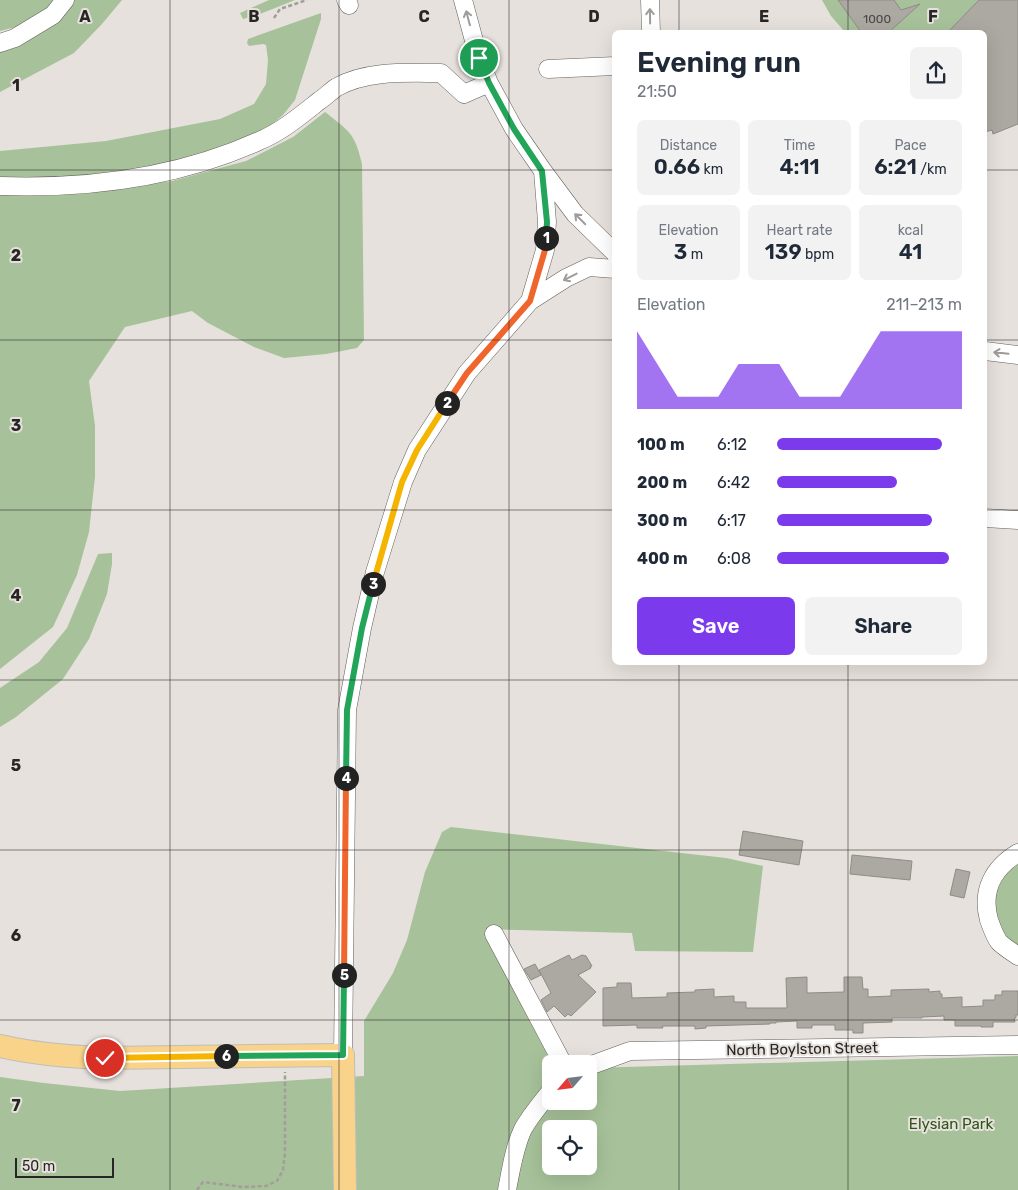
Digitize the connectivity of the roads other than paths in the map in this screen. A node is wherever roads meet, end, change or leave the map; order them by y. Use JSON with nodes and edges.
{"nodes":[{"id":1,"x":65,"y":0,"type":"edge"},
{"id":2,"x":463,"y":0,"type":"edge"},
{"id":3,"x":650,"y":0,"type":"edge"},
{"id":4,"x":651,"y":30,"type":"edge"},
{"id":5,"x":0,"y":43,"type":"edge"},
{"id":6,"x":612,"y":66,"type":"edge"},
{"id":7,"x":548,"y":69,"type":"dead end"},
{"id":8,"x":489,"y":83,"type":"junction"},
{"id":9,"x":542,"y":171,"type":"junction"},
{"id":10,"x":0,"y":186,"type":"edge"},
{"id":11,"x":612,"y":249,"type":"edge"},
{"id":12,"x":612,"y":269,"type":"edge"},
{"id":13,"x":530,"y":301,"type":"junction"},
{"id":14,"x":987,"y":351,"type":"edge"},
{"id":15,"x":1018,"y":355,"type":"edge"},
{"id":16,"x":987,"y":518,"type":"edge"},
{"id":17,"x":1018,"y":520,"type":"edge"},
{"id":18,"x":1018,"y":853,"type":"edge"},
{"id":19,"x":494,"y":934,"type":"dead end"},
{"id":20,"x":1018,"y":956,"type":"edge"},
{"id":21,"x":1018,"y":1045,"type":"edge"},
{"id":22,"x":0,"y":1046,"type":"edge"},
{"id":23,"x":343,"y":1055,"type":"junction"},
{"id":24,"x":557,"y":1055,"type":"edge"},
{"id":25,"x":598,"y":1063,"type":"edge"},
{"id":26,"x":542,"y":1102,"type":"edge"},
{"id":27,"x":345,"y":1190,"type":"edge"},
{"id":28,"x":507,"y":1190,"type":"edge"}],
"edges":[{"from":1,"to":5,"type":"street"},
{"from":8,"to":2,"type":"street","one_way":true},
{"from":4,"to":3,"type":"street","one_way":true},
{"from":6,"to":7,"type":"street"},
{"from":8,"to":9,"type":"street"},
{"from":8,"to":10,"type":"street"},
{"from":11,"to":9,"type":"street","one_way":true},
{"from":9,"to":13,"type":"street"},
{"from":12,"to":13,"type":"street","one_way":true},
{"from":13,"to":23,"type":"street"},
{"from":15,"to":14,"type":"street","one_way":true},
{"from":16,"to":17,"type":"street"},
{"from":18,"to":20,"type":"street"},
{"from":19,"to":24,"type":"street"},
{"from":21,"to":25,"type":"street","name":"North Boylston Street"},
{"from":22,"to":23,"type":"main road"},
{"from":23,"to":27,"type":"main road"},
{"from":26,"to":28,"type":"street"}]}
